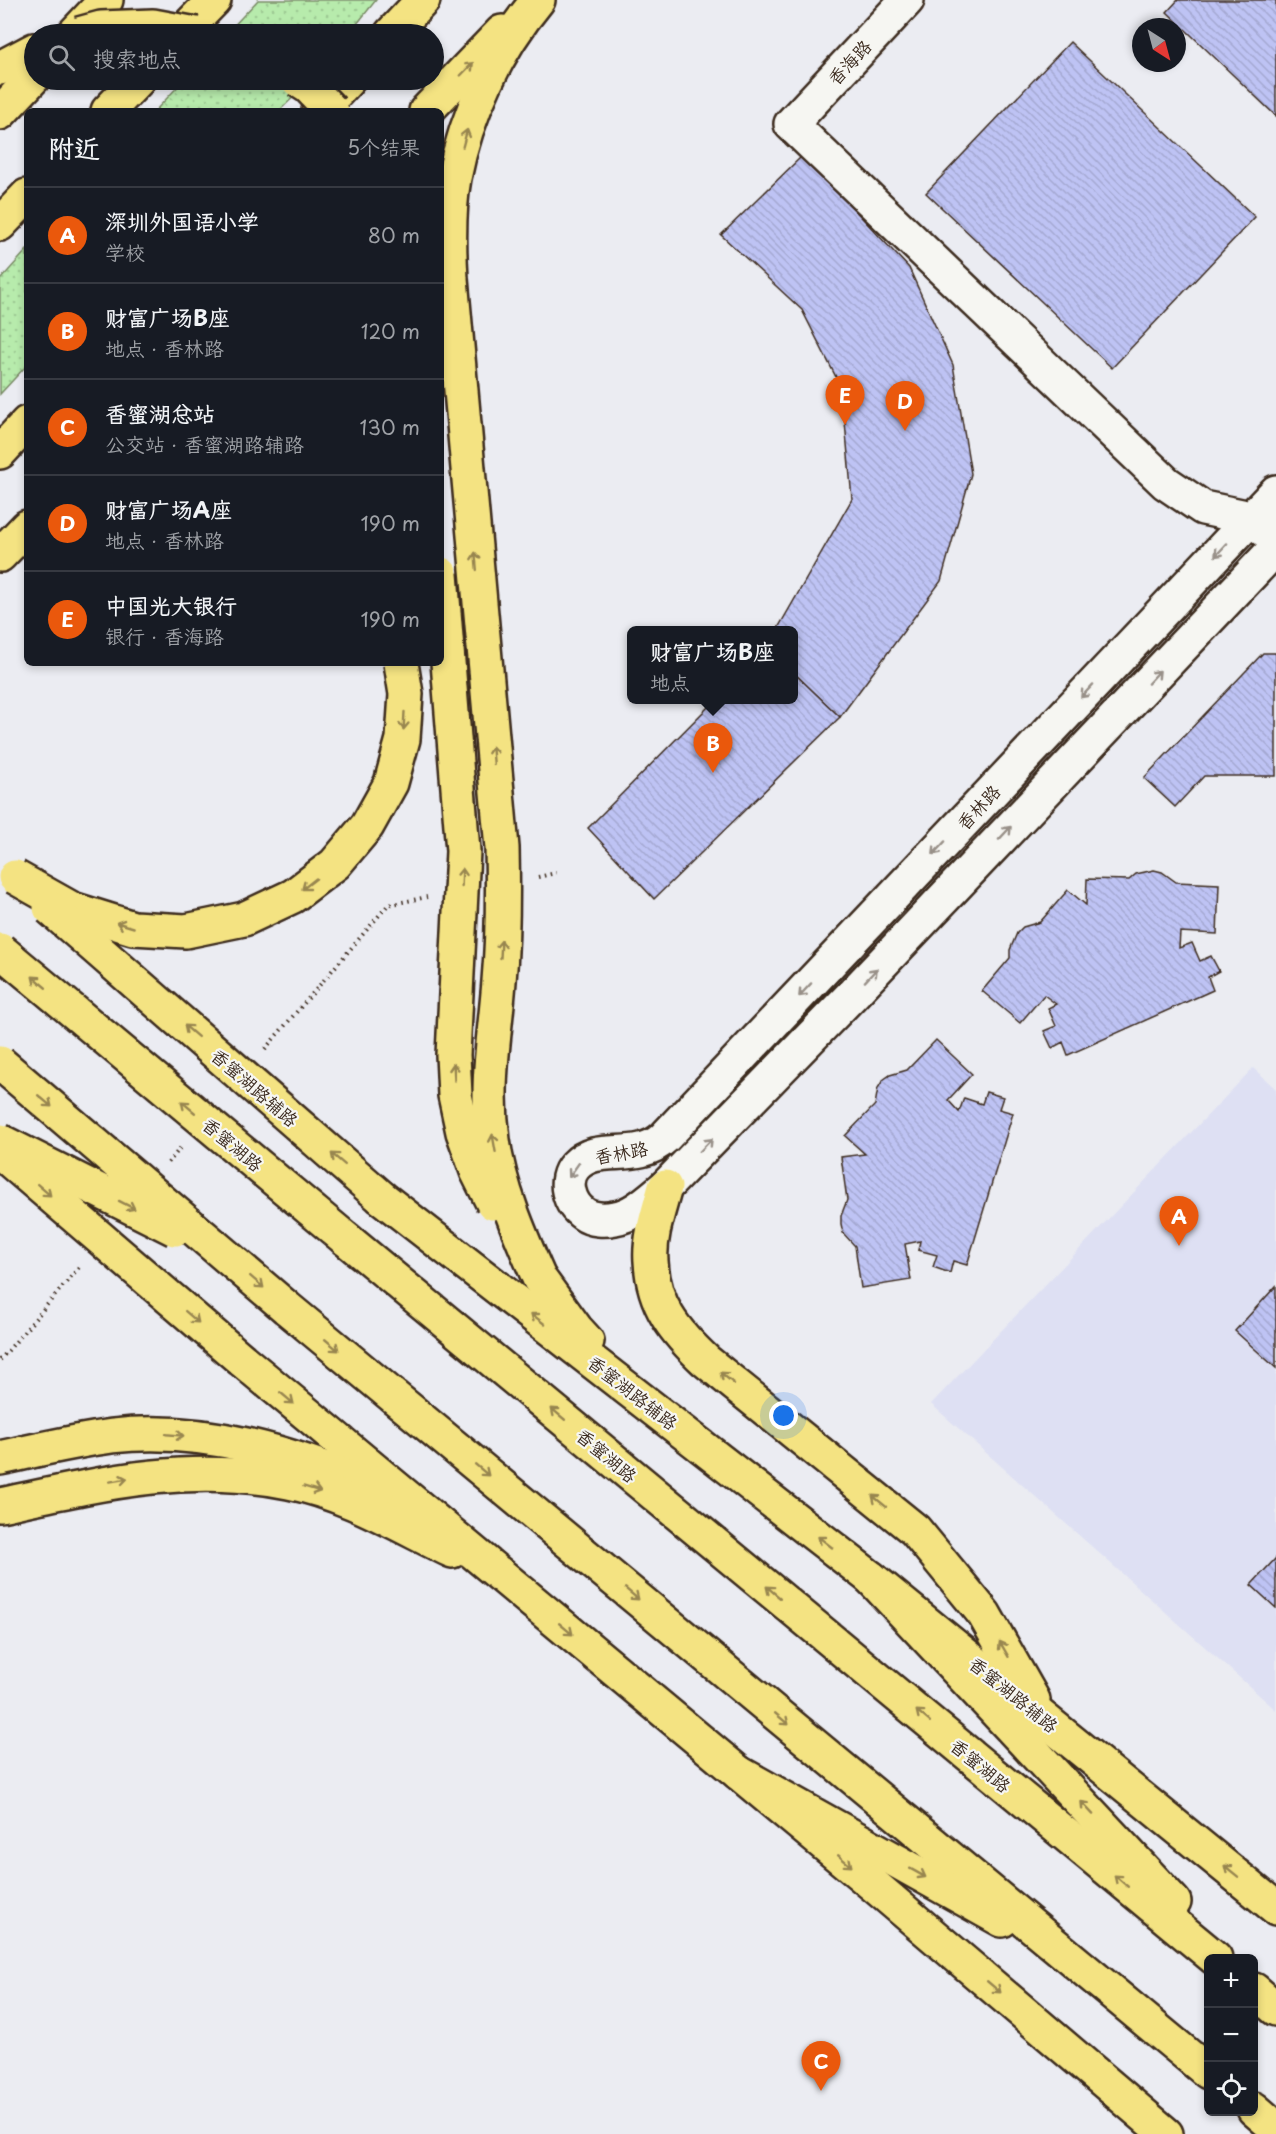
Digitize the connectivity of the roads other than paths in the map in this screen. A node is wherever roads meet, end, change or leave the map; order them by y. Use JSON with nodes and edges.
{"nodes":[{"id":1,"x":106,"y":0,"type":"edge"},
{"id":2,"x":214,"y":0,"type":"edge"},
{"id":3,"x":423,"y":0,"type":"edge"},
{"id":4,"x":532,"y":0,"type":"edge"},
{"id":5,"x":538,"y":0,"type":"edge"},
{"id":6,"x":907,"y":0,"type":"edge"},
{"id":7,"x":83,"y":24,"type":"edge"},
{"id":8,"x":191,"y":24,"type":"edge"},
{"id":9,"x":400,"y":24,"type":"edge"},
{"id":10,"x":24,"y":55,"type":"edge"},
{"id":11,"x":0,"y":68,"type":"edge"},
{"id":12,"x":24,"y":88,"type":"edge"},
{"id":13,"x":128,"y":90,"type":"edge"},
{"id":14,"x":312,"y":90,"type":"edge"},
{"id":15,"x":339,"y":90,"type":"edge"},
{"id":16,"x":111,"y":108,"type":"edge"},
{"id":17,"x":322,"y":108,"type":"edge"},
{"id":18,"x":329,"y":108,"type":"edge"},
{"id":19,"x":429,"y":108,"type":"edge"},
{"id":20,"x":0,"y":114,"type":"edge"},
{"id":21,"x":24,"y":199,"type":"edge"},
{"id":22,"x":0,"y":224,"type":"edge"},
{"id":23,"x":24,"y":426,"type":"edge"},
{"id":24,"x":0,"y":452,"type":"edge"},
{"id":25,"x":1276,"y":492,"type":"edge"},
{"id":26,"x":1251,"y":518,"type":"junction"},
{"id":27,"x":1276,"y":540,"type":"edge"},
{"id":28,"x":1276,"y":548,"type":"edge"},
{"id":29,"x":444,"y":612,"type":"edge"},
{"id":30,"x":401,"y":666,"type":"edge"},
{"id":31,"x":8,"y":870,"type":"edge"},
{"id":32,"x":0,"y":950,"type":"edge"},
{"id":33,"x":0,"y":1063,"type":"edge"},
{"id":34,"x":0,"y":1141,"type":"edge"},
{"id":35,"x":0,"y":1152,"type":"edge"},
{"id":36,"x":665,"y":1187,"type":"junction"},
{"id":37,"x":222,"y":1252,"type":"junction"},
{"id":38,"x":539,"y":1278,"type":"junction"},
{"id":39,"x":656,"y":1410,"type":"junction"},
{"id":40,"x":0,"y":1458,"type":"edge"},
{"id":41,"x":0,"y":1504,"type":"edge"},
{"id":42,"x":418,"y":1506,"type":"junction"},
{"id":43,"x":871,"y":1578,"type":"junction"},
{"id":44,"x":521,"y":1592,"type":"junction"},
{"id":45,"x":1043,"y":1718,"type":"junction"},
{"id":46,"x":739,"y":1773,"type":"junction"},
{"id":47,"x":1276,"y":1908,"type":"edge"},
{"id":48,"x":1209,"y":1954,"type":"edge"},
{"id":49,"x":1222,"y":1954,"type":"edge"},
{"id":50,"x":1075,"y":1961,"type":"junction"},
{"id":51,"x":1204,"y":2068,"type":"edge"},
{"id":52,"x":1258,"y":2112,"type":"edge"},
{"id":53,"x":1276,"y":2128,"type":"edge"},
{"id":54,"x":1166,"y":2134,"type":"edge"}],
"edges":[{"from":1,"to":7,"type":"main road"},
{"from":2,"to":8,"type":"main road"},
{"from":3,"to":9,"type":"main road"},
{"from":19,"to":4,"type":"main road","one_way":true},
{"from":38,"to":5,"type":"main road","one_way":true,"bridge":true},
{"from":6,"to":26,"type":"street","name":"香海路"},
{"from":10,"to":11,"type":"main road"},
{"from":12,"to":20,"type":"main road"},
{"from":13,"to":16,"type":"main road"},
{"from":14,"to":18,"type":"main road","bridge":true},
{"from":15,"to":17,"type":"main road"},
{"from":21,"to":22,"type":"main road"},
{"from":23,"to":24,"type":"main road"},
{"from":25,"to":26,"type":"street","name":"香林路"},
{"from":26,"to":27,"type":"street"},
{"from":26,"to":36,"type":"street","name":"香林路","one_way":true},
{"from":36,"to":28,"type":"street","name":"香林路","one_way":true},
{"from":38,"to":29,"type":"main road","one_way":true,"bridge":true},
{"from":30,"to":31,"type":"main road","one_way":true,"bridge":true},
{"from":39,"to":31,"type":"main road","name":"香蜜湖路辅路","one_way":true,"bridge":true},
{"from":48,"to":32,"type":"main road","name":"香蜜湖路","one_way":true,"bridge":true},
{"from":33,"to":37,"type":"main road","one_way":true,"bridge":true},
{"from":34,"to":37,"type":"main road","one_way":true,"bridge":true},
{"from":35,"to":42,"type":"main road","one_way":true,"bridge":true},
{"from":45,"to":36,"type":"main road","one_way":true},
{"from":37,"to":50,"type":"main road","one_way":true,"bridge":true},
{"from":38,"to":39,"type":"main road"},
{"from":43,"to":39,"type":"main road","name":"香蜜湖路辅路","one_way":true},
{"from":40,"to":42,"type":"main road","one_way":true},
{"from":41,"to":44,"type":"main road","one_way":true},
{"from":42,"to":44,"type":"main road"},
{"from":43,"to":45,"type":"main road","name":"香蜜湖路辅路"},
{"from":49,"to":43,"type":"main road","one_way":true},
{"from":44,"to":46,"type":"main road","one_way":true},
{"from":47,"to":45,"type":"main road","name":"香蜜湖路辅路","one_way":true},
{"from":46,"to":50,"type":"main road","one_way":true},
{"from":46,"to":54,"type":"main road","one_way":true},
{"from":50,"to":51,"type":"main road"},
{"from":52,"to":53,"type":"main road"}]}
